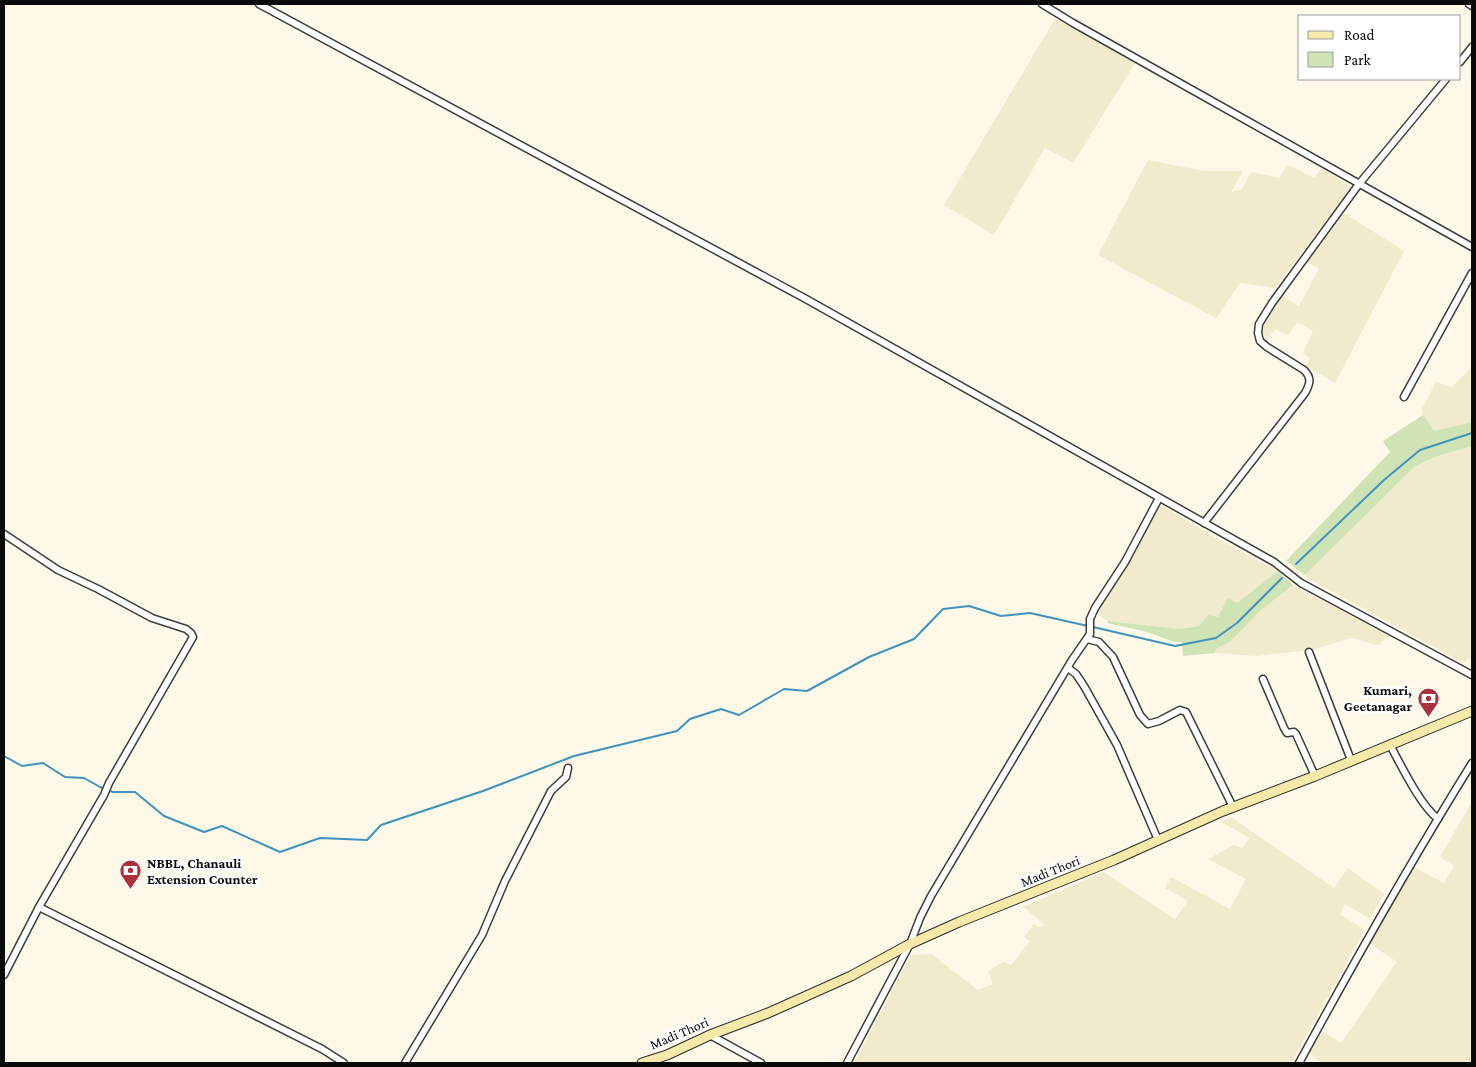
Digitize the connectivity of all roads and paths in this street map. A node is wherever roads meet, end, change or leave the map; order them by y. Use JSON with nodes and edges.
{"nodes":[{"id":1,"x":259,"y":4,"type":"edge"},
{"id":2,"x":1042,"y":4,"type":"edge"},
{"id":3,"x":1469,"y":4,"type":"edge"},
{"id":4,"x":1472,"y":6,"type":"edge"},
{"id":5,"x":1472,"y":47,"type":"edge"},
{"id":6,"x":1461,"y":61,"type":"edge"},
{"id":7,"x":1445,"y":80,"type":"edge"},
{"id":8,"x":1359,"y":184,"type":"junction"},
{"id":9,"x":1472,"y":247,"type":"edge"},
{"id":10,"x":1472,"y":272,"type":"edge"},
{"id":11,"x":1404,"y":397,"type":"dead end"},
{"id":12,"x":1159,"y":498,"type":"junction"},
{"id":13,"x":1204,"y":523,"type":"junction"},
{"id":14,"x":4,"y":534,"type":"edge"},
{"id":15,"x":1088,"y":636,"type":"junction"},
{"id":16,"x":1309,"y":652,"type":"dead end"},
{"id":17,"x":1068,"y":668,"type":"junction"},
{"id":18,"x":1472,"y":675,"type":"edge"},
{"id":19,"x":1263,"y":679,"type":"dead end"},
{"id":20,"x":1472,"y":711,"type":"edge"},
{"id":21,"x":1390,"y":745,"type":"junction"},
{"id":22,"x":1351,"y":760,"type":"junction"},
{"id":23,"x":1472,"y":763,"type":"edge"},
{"id":24,"x":568,"y":768,"type":"dead end"},
{"id":25,"x":1315,"y":776,"type":"junction"},
{"id":26,"x":1233,"y":807,"type":"junction"},
{"id":27,"x":1438,"y":819,"type":"junction"},
{"id":28,"x":1158,"y":840,"type":"junction"},
{"id":29,"x":40,"y":907,"type":"junction"},
{"id":30,"x":910,"y":944,"type":"junction"},
{"id":31,"x":4,"y":975,"type":"edge"},
{"id":32,"x":710,"y":1035,"type":"junction"},
{"id":33,"x":344,"y":1063,"type":"edge"},
{"id":34,"x":405,"y":1063,"type":"edge"},
{"id":35,"x":642,"y":1063,"type":"edge"},
{"id":36,"x":761,"y":1063,"type":"edge"},
{"id":37,"x":847,"y":1063,"type":"edge"},
{"id":38,"x":1299,"y":1063,"type":"edge"}],
"edges":[{"from":1,"to":12,"type":"street"},
{"from":2,"to":8,"type":"street"},
{"from":3,"to":4,"type":"street"},
{"from":5,"to":6,"type":"street"},
{"from":7,"to":8,"type":"street"},
{"from":8,"to":9,"type":"street"},
{"from":8,"to":13,"type":"street"},
{"from":10,"to":11,"type":"street"},
{"from":12,"to":13,"type":"street"},
{"from":12,"to":15,"type":"street"},
{"from":13,"to":18,"type":"street"},
{"from":14,"to":29,"type":"street"},
{"from":15,"to":17,"type":"street"},
{"from":15,"to":26,"type":"street"},
{"from":16,"to":22,"type":"street"},
{"from":17,"to":28,"type":"street"},
{"from":17,"to":30,"type":"street"},
{"from":19,"to":25,"type":"street"},
{"from":20,"to":21,"type":"main road","name":"Madi Thori"},
{"from":21,"to":22,"type":"main road","name":"Madi Thori"},
{"from":21,"to":27,"type":"street"},
{"from":22,"to":25,"type":"main road","name":"Madi Thori"},
{"from":23,"to":27,"type":"street"},
{"from":24,"to":34,"type":"street"},
{"from":25,"to":26,"type":"main road","name":"Madi Thori"},
{"from":26,"to":28,"type":"main road","name":"Madi Thori"},
{"from":27,"to":38,"type":"street"},
{"from":28,"to":30,"type":"main road","name":"Madi Thori"},
{"from":29,"to":31,"type":"street"},
{"from":29,"to":33,"type":"street"},
{"from":30,"to":32,"type":"main road","name":"Madi Thori"},
{"from":30,"to":37,"type":"street"},
{"from":32,"to":35,"type":"main road","name":"Madi Thori"},
{"from":32,"to":36,"type":"street"}]}
